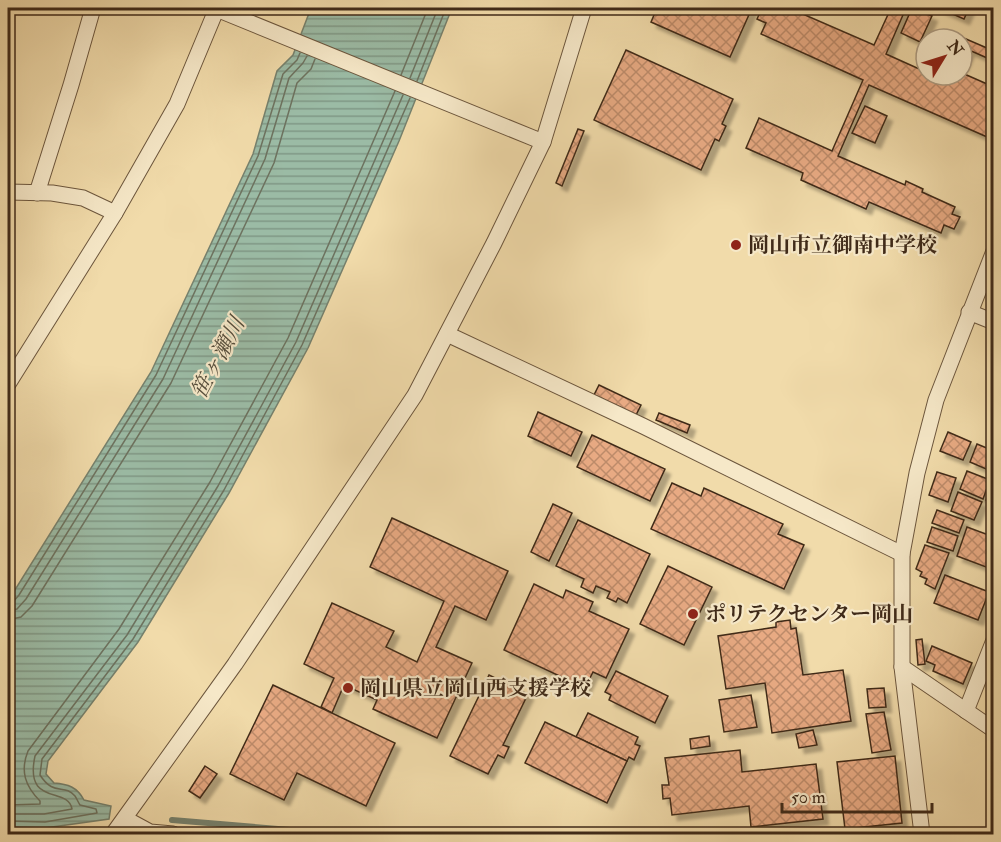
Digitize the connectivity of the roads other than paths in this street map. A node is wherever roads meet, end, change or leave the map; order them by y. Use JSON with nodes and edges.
{"nodes":[{"id":1,"x":93,"y":8,"type":"edge"},
{"id":2,"x":584,"y":8,"type":"edge"},
{"id":3,"x":218,"y":9,"type":"edge"},
{"id":4,"x":543,"y":142,"type":"junction"},
{"id":5,"x":8,"y":192,"type":"edge"},
{"id":6,"x":37,"y":193,"type":"junction"},
{"id":7,"x":115,"y":213,"type":"junction"},
{"id":8,"x":993,"y":251,"type":"edge"},
{"id":9,"x":969,"y":312,"type":"junction"},
{"id":10,"x":993,"y":322,"type":"edge"},
{"id":11,"x":447,"y":334,"type":"junction"},
{"id":12,"x":8,"y":384,"type":"edge"},
{"id":13,"x":902,"y":554,"type":"junction"},
{"id":14,"x":993,"y":640,"type":"edge"},
{"id":15,"x":902,"y":667,"type":"junction"},
{"id":16,"x":966,"y":711,"type":"junction"},
{"id":17,"x":993,"y":730,"type":"edge"},
{"id":18,"x":126,"y":819,"type":"junction"},
{"id":19,"x":113,"y":834,"type":"edge"},
{"id":20,"x":173,"y":834,"type":"edge"},
{"id":21,"x":922,"y":834,"type":"edge"}],
"edges":[{"from":1,"to":6,"type":"street"},
{"from":2,"to":4,"type":"street"},
{"from":3,"to":4,"type":"street"},
{"from":3,"to":7,"type":"street"},
{"from":4,"to":11,"type":"street"},
{"from":5,"to":6,"type":"street"},
{"from":6,"to":7,"type":"street"},
{"from":7,"to":12,"type":"street"},
{"from":8,"to":9,"type":"street"},
{"from":9,"to":10,"type":"street"},
{"from":9,"to":13,"type":"street"},
{"from":11,"to":13,"type":"street"},
{"from":11,"to":18,"type":"street"},
{"from":13,"to":15,"type":"street"},
{"from":14,"to":16,"type":"street"},
{"from":15,"to":16,"type":"street"},
{"from":15,"to":21,"type":"street"},
{"from":16,"to":17,"type":"street"},
{"from":18,"to":19,"type":"street"},
{"from":18,"to":20,"type":"street"}]}
